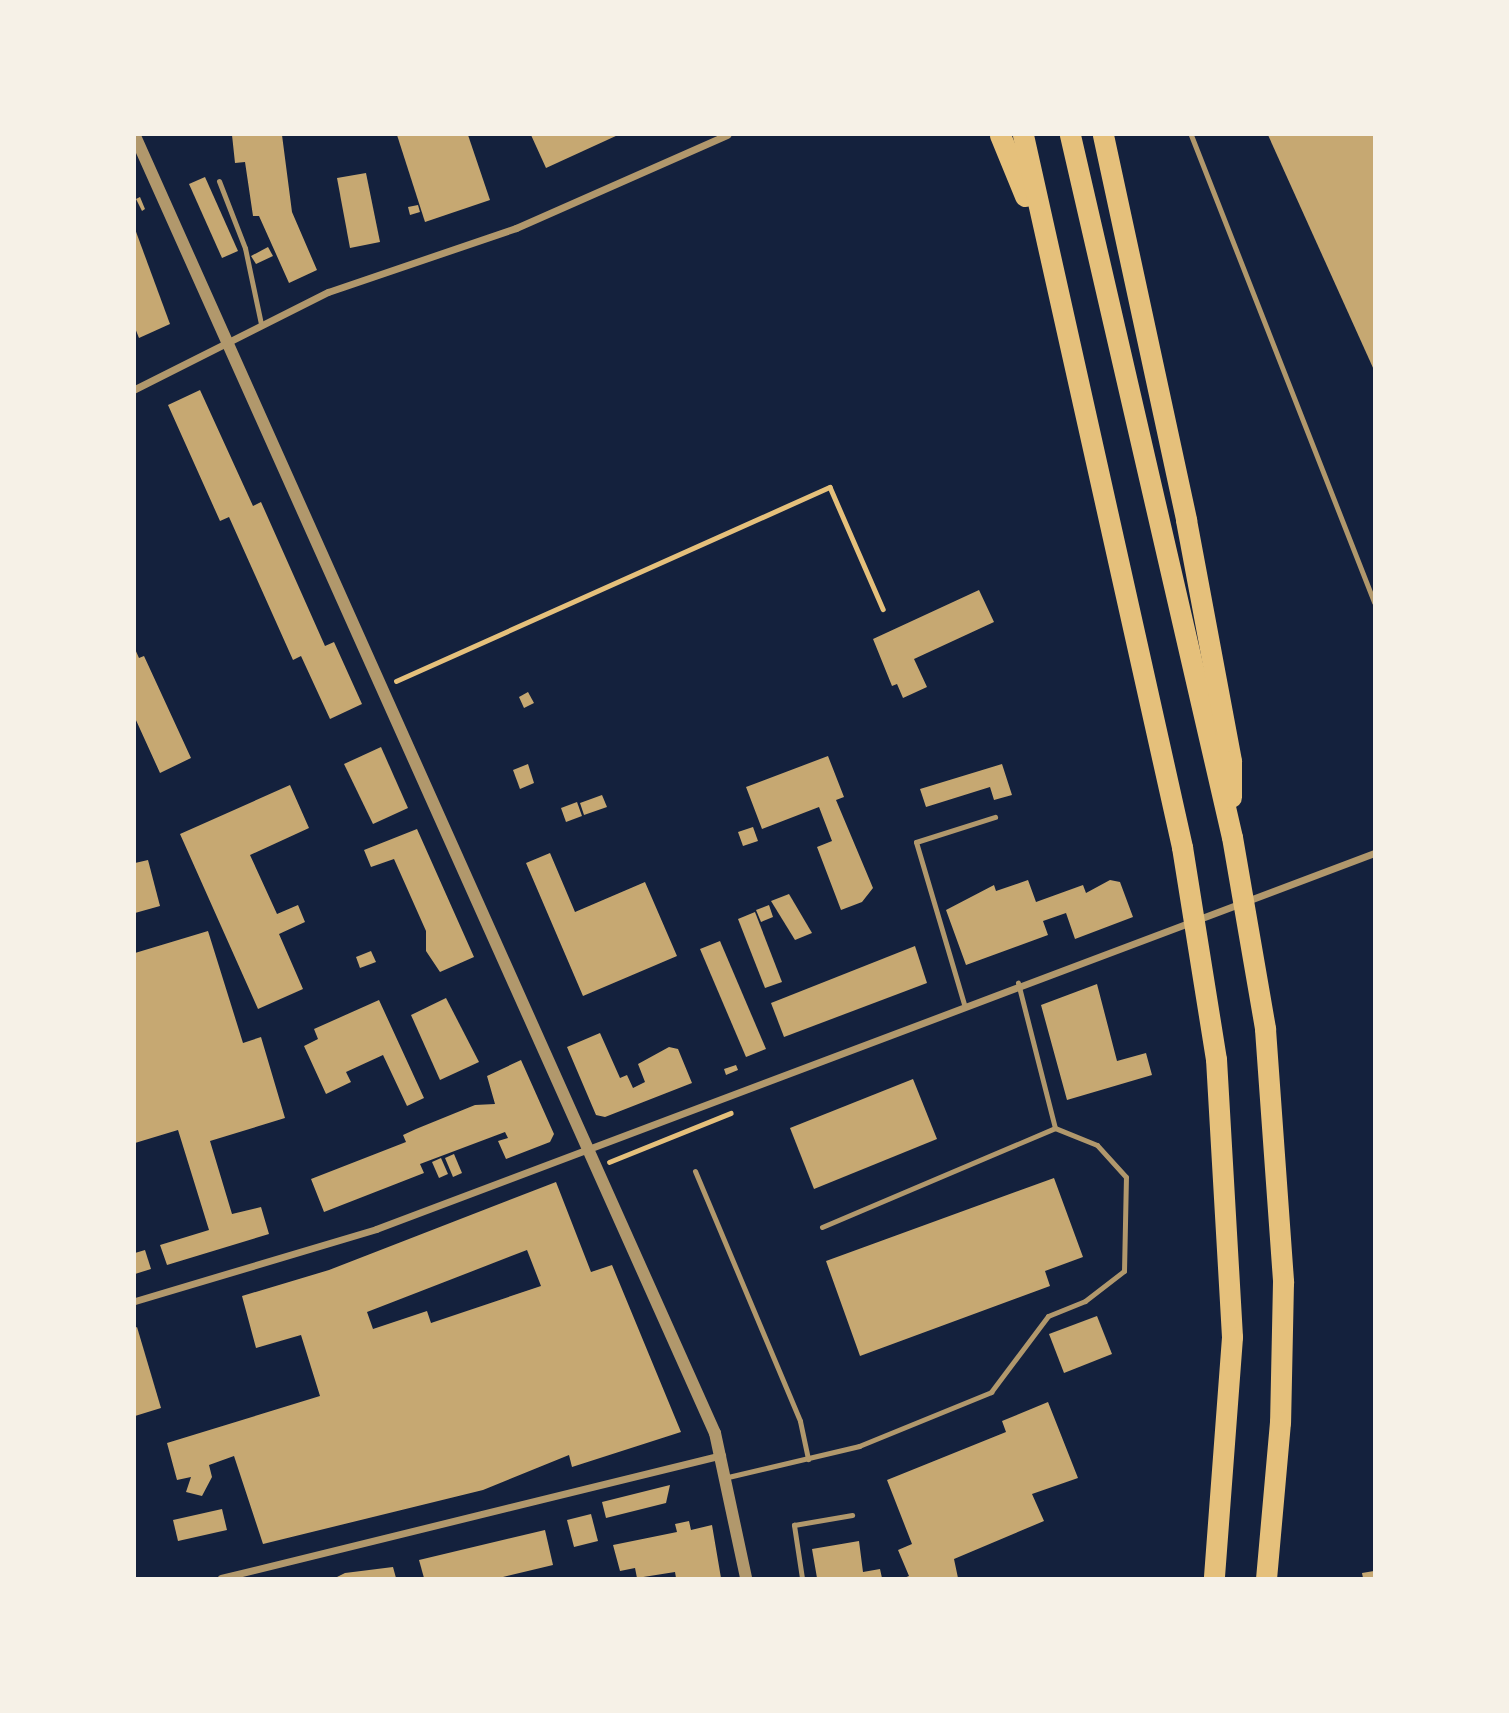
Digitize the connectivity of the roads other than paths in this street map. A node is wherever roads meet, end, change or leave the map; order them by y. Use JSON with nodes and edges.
{"nodes":[{"id":1,"x":727,"y":135,"type":"edge"},
{"id":2,"x":1000,"y":135,"type":"edge"},
{"id":3,"x":1023,"y":135,"type":"edge"},
{"id":4,"x":1070,"y":135,"type":"edge"},
{"id":5,"x":1103,"y":135,"type":"edge"},
{"id":6,"x":1191,"y":135,"type":"edge"},
{"id":7,"x":135,"y":136,"type":"edge"},
{"id":8,"x":219,"y":181,"type":"dead end"},
{"id":9,"x":1044,"y":244,"type":"junction"},
{"id":10,"x":261,"y":324,"type":"junction"},
{"id":11,"x":226,"y":340,"type":"junction"},
{"id":12,"x":135,"y":388,"type":"edge"},
{"id":13,"x":1374,"y":602,"type":"edge"},
{"id":14,"x":995,"y":817,"type":"dead end"},
{"id":15,"x":1232,"y":837,"type":"junction"},
{"id":16,"x":1374,"y":853,"type":"edge"},
{"id":17,"x":1018,"y":983,"type":"junction"},
{"id":18,"x":964,"y":1004,"type":"junction"},
{"id":19,"x":1055,"y":1128,"type":"junction"},
{"id":20,"x":587,"y":1147,"type":"junction"},
{"id":21,"x":695,"y":1171,"type":"dead end"},
{"id":22,"x":822,"y":1227,"type":"dead end"},
{"id":23,"x":135,"y":1301,"type":"edge"},
{"id":24,"x":723,"y":1455,"type":"junction"},
{"id":25,"x":808,"y":1460,"type":"junction"},
{"id":26,"x":728,"y":1477,"type":"junction"},
{"id":27,"x":852,"y":1515,"type":"dead end"},
{"id":28,"x":221,"y":1578,"type":"edge"},
{"id":29,"x":746,"y":1578,"type":"edge"},
{"id":30,"x":802,"y":1578,"type":"edge"},
{"id":31,"x":1214,"y":1578,"type":"edge"},
{"id":32,"x":1266,"y":1578,"type":"edge"}],
"edges":[{"from":1,"to":10,"type":"street"},
{"from":2,"to":9,"type":"highway"},
{"from":3,"to":9,"type":"highway"},
{"from":4,"to":15,"type":"highway"},
{"from":5,"to":15,"type":"highway"},
{"from":6,"to":13,"type":"lane"},
{"from":7,"to":11,"type":"street"},
{"from":8,"to":10,"type":"lane"},
{"from":9,"to":31,"type":"highway"},
{"from":10,"to":11,"type":"street"},
{"from":11,"to":12,"type":"street"},
{"from":11,"to":20,"type":"street"},
{"from":14,"to":18,"type":"lane"},
{"from":15,"to":32,"type":"highway"},
{"from":16,"to":17,"type":"street"},
{"from":17,"to":18,"type":"street"},
{"from":17,"to":19,"type":"lane"},
{"from":18,"to":20,"type":"street"},
{"from":19,"to":22,"type":"lane"},
{"from":19,"to":25,"type":"lane"},
{"from":20,"to":23,"type":"street"},
{"from":20,"to":24,"type":"street"},
{"from":21,"to":25,"type":"lane"},
{"from":24,"to":26,"type":"street"},
{"from":24,"to":28,"type":"street"},
{"from":25,"to":26,"type":"lane"},
{"from":26,"to":29,"type":"street"},
{"from":27,"to":30,"type":"lane"}]}
